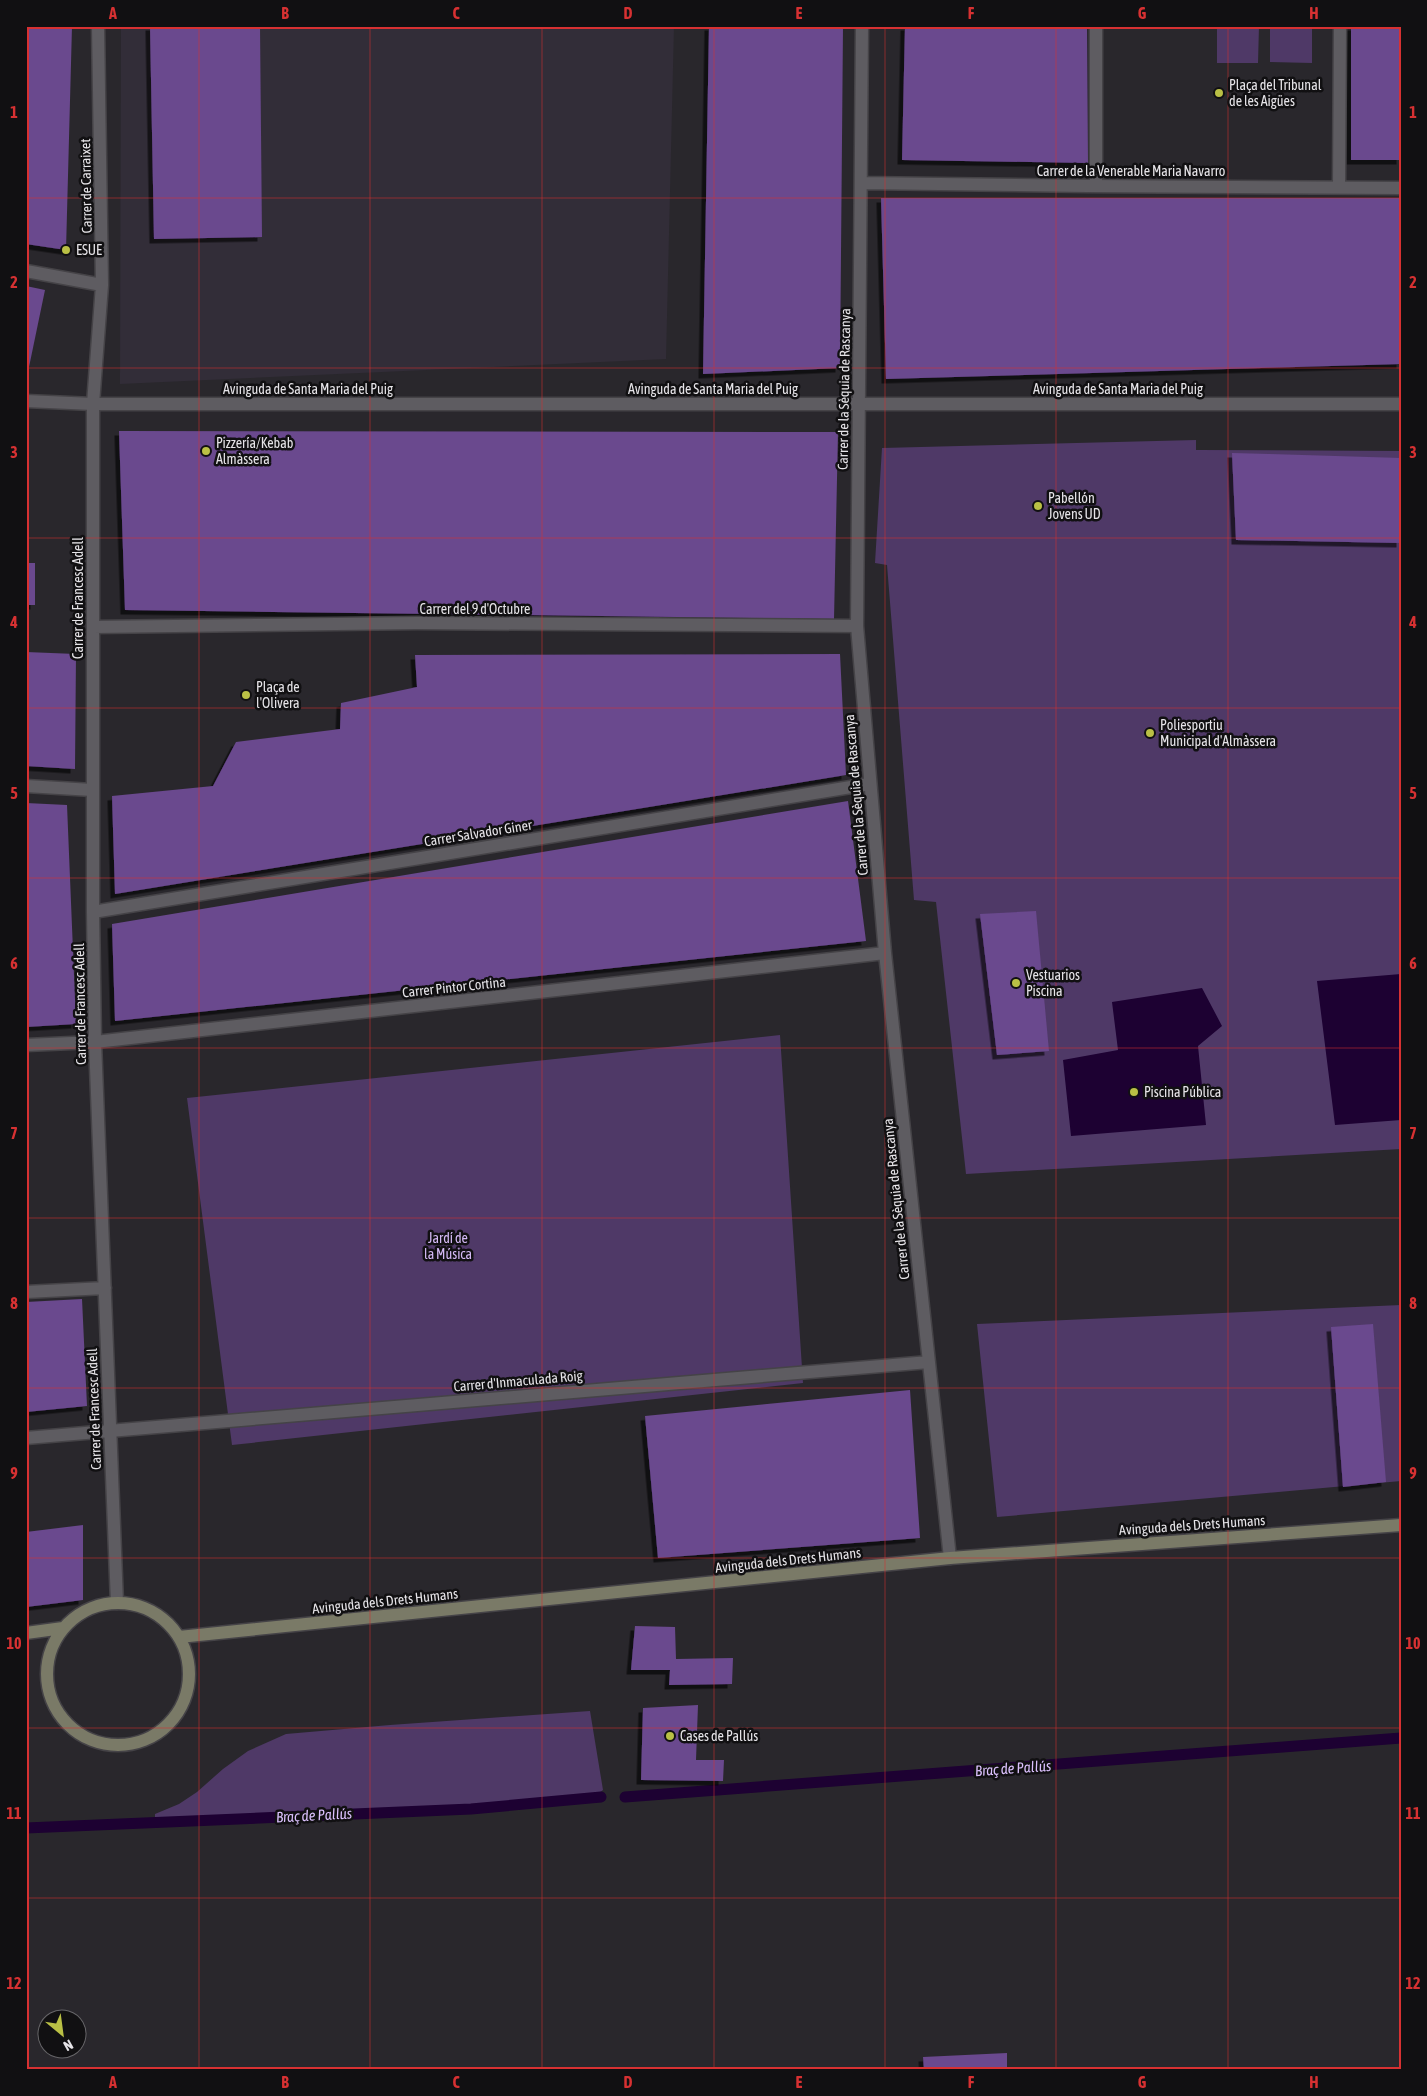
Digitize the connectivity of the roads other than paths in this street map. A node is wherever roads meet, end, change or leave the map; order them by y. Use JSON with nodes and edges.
{"nodes":[{"id":1,"x":98,"y":26,"type":"edge"},
{"id":2,"x":862,"y":26,"type":"edge"},
{"id":3,"x":1096,"y":26,"type":"edge"},
{"id":4,"x":1340,"y":26,"type":"edge"},
{"id":5,"x":861,"y":183,"type":"junction"},
{"id":6,"x":1096,"y":186,"type":"junction"},
{"id":7,"x":1339,"y":187,"type":"junction"},
{"id":8,"x":1401,"y":188,"type":"edge"},
{"id":9,"x":26,"y":271,"type":"edge"},
{"id":10,"x":102,"y":285,"type":"junction"},
{"id":11,"x":26,"y":401,"type":"edge"},
{"id":12,"x":93,"y":404,"type":"junction"},
{"id":13,"x":858,"y":404,"type":"junction"},
{"id":14,"x":1401,"y":404,"type":"edge"},
{"id":15,"x":857,"y":626,"type":"junction"},
{"id":16,"x":93,"y":627,"type":"junction"},
{"id":17,"x":869,"y":784,"type":"junction"},
{"id":18,"x":26,"y":786,"type":"edge"},
{"id":19,"x":92,"y":790,"type":"junction"},
{"id":20,"x":93,"y":912,"type":"junction"},
{"id":21,"x":885,"y":954,"type":"junction"},
{"id":22,"x":95,"y":1042,"type":"junction"},
{"id":23,"x":26,"y":1045,"type":"edge"},
{"id":24,"x":105,"y":1288,"type":"junction"},
{"id":25,"x":26,"y":1292,"type":"edge"},
{"id":26,"x":929,"y":1362,"type":"junction"},
{"id":27,"x":110,"y":1431,"type":"junction"},
{"id":28,"x":26,"y":1438,"type":"edge"},
{"id":29,"x":1401,"y":1525,"type":"edge"},
{"id":30,"x":950,"y":1558,"type":"junction"},
{"id":31,"x":117,"y":1603,"type":"junction"},
{"id":32,"x":64,"y":1628,"type":"junction"},
{"id":33,"x":26,"y":1633,"type":"edge"},
{"id":34,"x":179,"y":1637,"type":"junction"}],
"edges":[{"from":1,"to":10,"type":"street","name":"Carrer de Carraixet"},
{"from":2,"to":5,"type":"street","name":"Carrer de la Sèquia de Rascanya"},
{"from":3,"to":6,"type":"street"},
{"from":4,"to":7,"type":"street"},
{"from":5,"to":6,"type":"street","name":"Carrer de la Venerable Maria Navarro"},
{"from":5,"to":13,"type":"street","name":"Carrer de la Sèquia de Rascanya"},
{"from":6,"to":7,"type":"street","name":"Carrer de la Venerable Maria Navarro"},
{"from":7,"to":8,"type":"street","name":"Carrer de la Venerable Maria Navarro"},
{"from":9,"to":10,"type":"street"},
{"from":10,"to":12,"type":"street","name":"Carrer de Carraixet"},
{"from":11,"to":12,"type":"street","name":"Avinguda de Santa Maria del Puig"},
{"from":12,"to":13,"type":"street","name":"Avinguda de Santa Maria del Puig"},
{"from":12,"to":16,"type":"street","name":"Carrer de Francesc Adell"},
{"from":13,"to":14,"type":"street","name":"Avinguda de Santa Maria del Puig"},
{"from":13,"to":15,"type":"street","name":"Carrer de la Sèquia de Rascanya"},
{"from":15,"to":16,"type":"street","name":"Carrer del 9 d'Octubre"},
{"from":15,"to":17,"type":"street","name":"Carrer de la Sèquia de Rascanya"},
{"from":16,"to":19,"type":"street","name":"Carrer de Francesc Adell"},
{"from":17,"to":20,"type":"street","name":"Carrer Salvador Giner"},
{"from":17,"to":21,"type":"street","name":"Carrer de la Sèquia de Rascanya"},
{"from":18,"to":19,"type":"street"},
{"from":19,"to":20,"type":"street","name":"Carrer de Francesc Adell"},
{"from":20,"to":22,"type":"street","name":"Carrer de Francesc Adell"},
{"from":21,"to":22,"type":"street","name":"Carrer Pintor Cortina"},
{"from":21,"to":26,"type":"street","name":"Carrer de la Sèquia de Rascanya"},
{"from":22,"to":23,"type":"street","name":"Carrer Pintor Cortina"},
{"from":22,"to":24,"type":"street","name":"Carrer de Francesc Adell"},
{"from":24,"to":25,"type":"street"},
{"from":24,"to":27,"type":"street","name":"Carrer de Francesc Adell"},
{"from":26,"to":27,"type":"street","name":"Carrer d'Inmaculada Roig"},
{"from":26,"to":30,"type":"street","name":"Carrer de la Sèquia de Rascanya"},
{"from":27,"to":28,"type":"street","name":"Carrer d'Inmaculada Roig"},
{"from":27,"to":31,"type":"street","name":"Carrer de Francesc Adell"},
{"from":29,"to":30,"type":"street","name":"Avinguda dels Drets Humans"},
{"from":30,"to":34,"type":"street","name":"Avinguda dels Drets Humans"},
{"from":31,"to":32,"type":"street"},
{"from":31,"to":34,"type":"street"},
{"from":32,"to":33,"type":"street"},
{"from":32,"to":34,"type":"street"}]}
